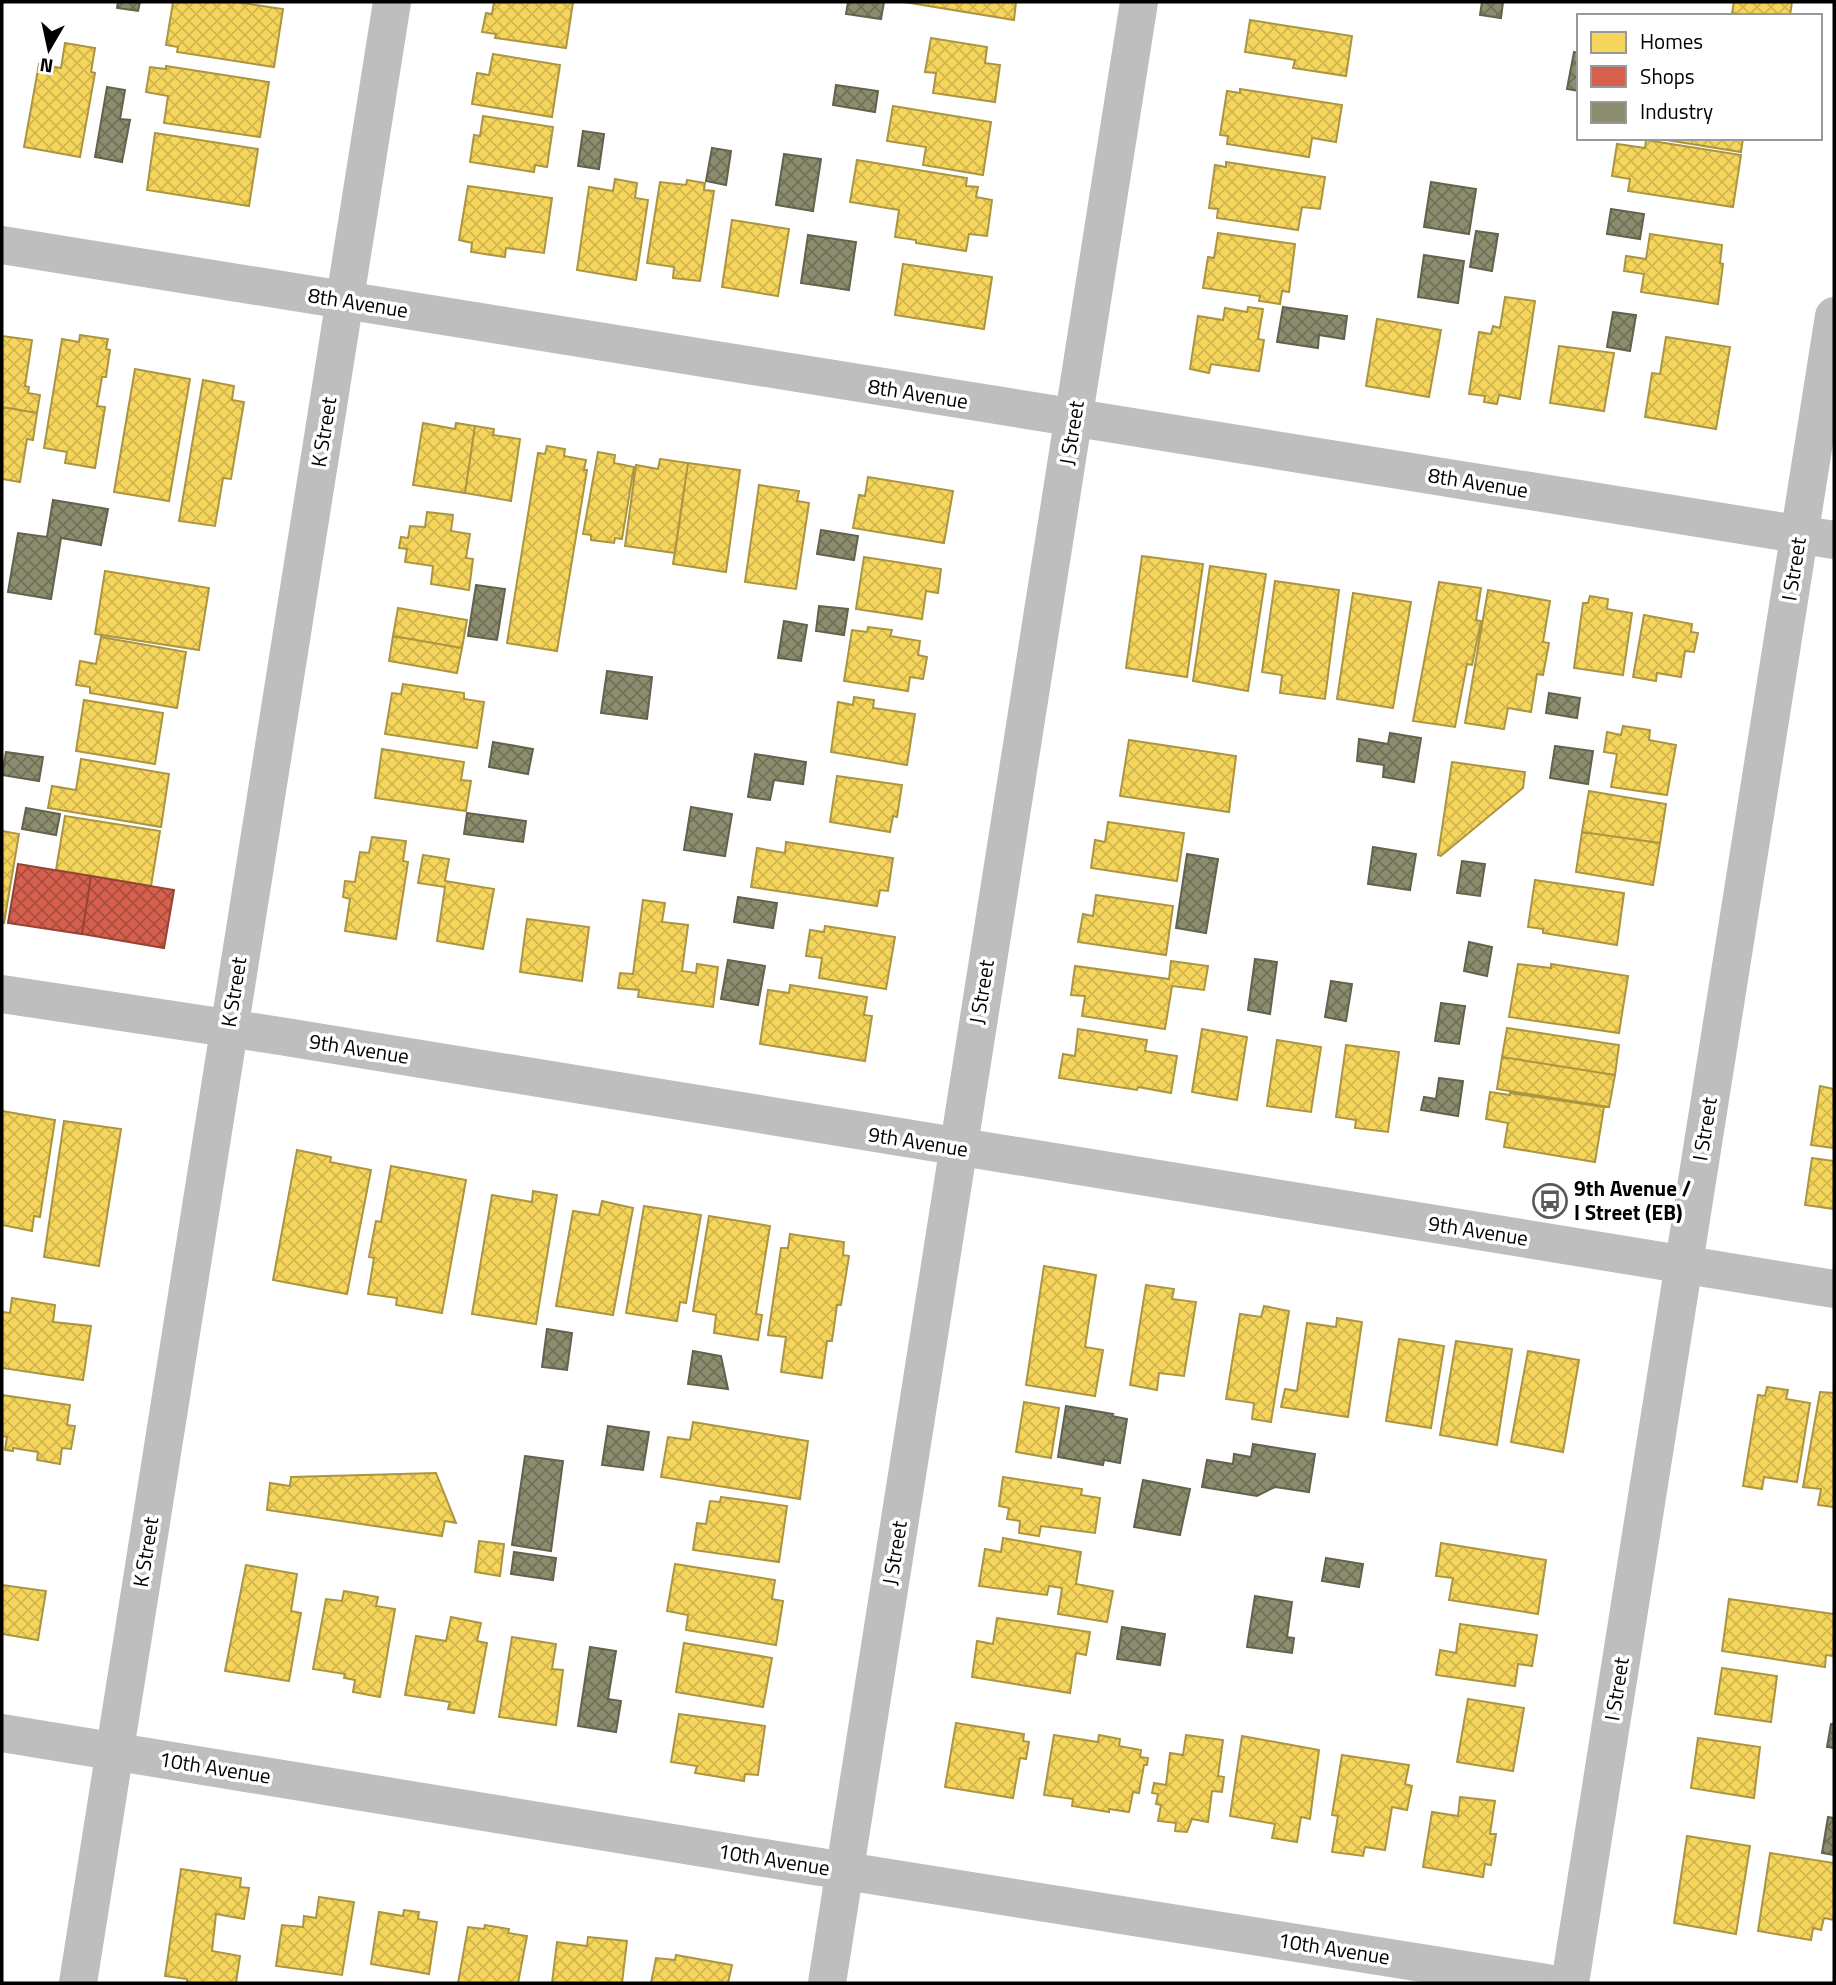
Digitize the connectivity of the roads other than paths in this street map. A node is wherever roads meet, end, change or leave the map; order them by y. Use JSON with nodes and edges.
{"nodes":[{"id":1,"x":392,"y":2,"type":"edge"},
{"id":2,"x":1139,"y":2,"type":"edge"},
{"id":3,"x":2,"y":245,"type":"edge"},
{"id":4,"x":345,"y":302,"type":"junction"},
{"id":5,"x":1834,"y":316,"type":"edge"},
{"id":6,"x":1074,"y":419,"type":"junction"},
{"id":7,"x":1817,"y":537,"type":"edge"},
{"id":8,"x":2,"y":994,"type":"edge"},
{"id":9,"x":228,"y":1029,"type":"junction"},
{"id":10,"x":957,"y":1148,"type":"junction"},
{"id":11,"x":1683,"y":1265,"type":"junction"},
{"id":12,"x":1834,"y":1289,"type":"edge"},
{"id":13,"x":2,"y":1733,"type":"edge"},
{"id":14,"x":115,"y":1751,"type":"junction"},
{"id":15,"x":844,"y":1871,"type":"junction"},
{"id":16,"x":78,"y":1983,"type":"edge"},
{"id":17,"x":827,"y":1983,"type":"edge"},
{"id":18,"x":1547,"y":1983,"type":"edge"},
{"id":19,"x":1570,"y":1983,"type":"edge"}],
"edges":[{"from":1,"to":4,"type":"street","name":"K Street"},
{"from":2,"to":6,"type":"street","name":"J Street"},
{"from":3,"to":4,"type":"street","name":"8th Avenue"},
{"from":4,"to":6,"type":"street","name":"8th Avenue"},
{"from":4,"to":9,"type":"street","name":"K Street"},
{"from":5,"to":7,"type":"street","name":"I Street"},
{"from":6,"to":7,"type":"street","name":"8th Avenue"},
{"from":6,"to":10,"type":"street","name":"J Street"},
{"from":7,"to":11,"type":"street","name":"I Street"},
{"from":8,"to":9,"type":"street","name":"9th Avenue"},
{"from":9,"to":10,"type":"street","name":"9th Avenue"},
{"from":9,"to":14,"type":"street","name":"K Street"},
{"from":10,"to":11,"type":"street","name":"9th Avenue"},
{"from":10,"to":15,"type":"street","name":"J Street"},
{"from":11,"to":12,"type":"street","name":"9th Avenue"},
{"from":11,"to":19,"type":"street","name":"I Street"},
{"from":13,"to":14,"type":"street","name":"10th Avenue"},
{"from":14,"to":15,"type":"street","name":"10th Avenue"},
{"from":14,"to":16,"type":"street","name":"K Street"},
{"from":15,"to":17,"type":"street","name":"J Street"},
{"from":15,"to":18,"type":"street","name":"10th Avenue"}]}
